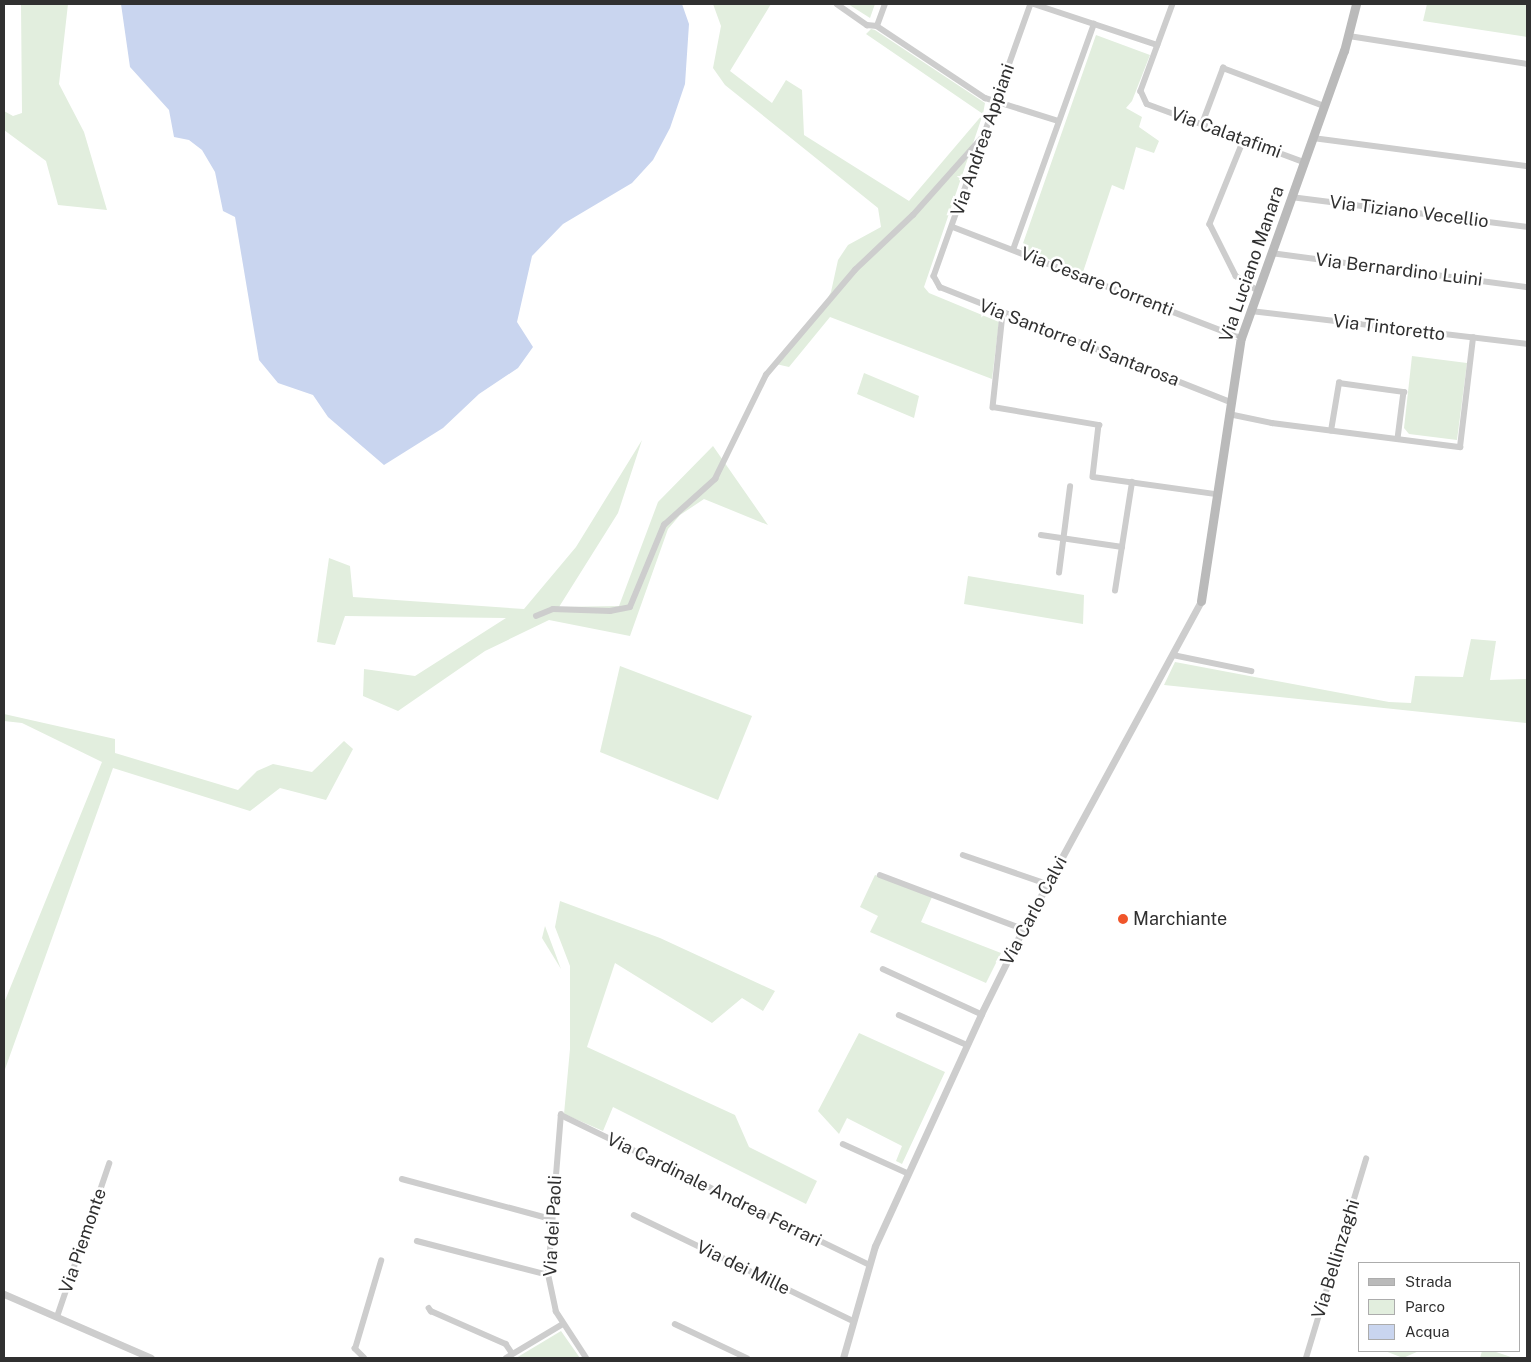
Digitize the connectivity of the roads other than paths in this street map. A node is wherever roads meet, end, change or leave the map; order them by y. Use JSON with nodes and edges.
{"nodes":[{"id":1,"x":837,"y":4,"type":"edge"},
{"id":2,"x":885,"y":4,"type":"edge"},
{"id":3,"x":1032,"y":4,"type":"edge"},
{"id":4,"x":1173,"y":4,"type":"edge"},
{"id":5,"x":1356,"y":4,"type":"edge"},
{"id":6,"x":1094,"y":24,"type":"junction"},
{"id":7,"x":877,"y":26,"type":"junction"},
{"id":8,"x":1349,"y":36,"type":"junction"},
{"id":9,"x":1157,"y":46,"type":"junction"},
{"id":10,"x":1527,"y":64,"type":"edge"},
{"id":11,"x":996,"y":99,"type":"junction"},
{"id":12,"x":1324,"y":106,"type":"junction"},
{"id":13,"x":1059,"y":121,"type":"junction"},
{"id":14,"x":1202,"y":124,"type":"junction"},
{"id":15,"x":986,"y":133,"type":"junction"},
{"id":16,"x":1313,"y":138,"type":"junction"},
{"id":17,"x":1244,"y":140,"type":"junction"},
{"id":18,"x":1304,"y":162,"type":"junction"},
{"id":19,"x":1527,"y":166,"type":"edge"},
{"id":20,"x":1291,"y":197,"type":"junction"},
{"id":21,"x":953,"y":226,"type":"junction"},
{"id":22,"x":1527,"y":227,"type":"edge"},
{"id":23,"x":1013,"y":250,"type":"junction"},
{"id":24,"x":1271,"y":253,"type":"junction"},
{"id":25,"x":934,"y":276,"type":"joint"},
{"id":26,"x":1527,"y":287,"type":"edge"},
{"id":27,"x":1258,"y":291,"type":"junction"},
{"id":28,"x":1251,"y":311,"type":"junction"},
{"id":29,"x":1003,"y":314,"type":"junction"},
{"id":30,"x":1241,"y":338,"type":"junction"},
{"id":31,"x":1473,"y":338,"type":"junction"},
{"id":32,"x":1527,"y":344,"type":"edge"},
{"id":33,"x":1231,"y":402,"type":"junction"},
{"id":34,"x":1229,"y":414,"type":"junction"},
{"id":35,"x":1331,"y":431,"type":"junction"},
{"id":36,"x":1398,"y":439,"type":"junction"},
{"id":37,"x":1132,"y":482,"type":"junction"},
{"id":38,"x":1070,"y":487,"type":"dead end"},
{"id":39,"x":1216,"y":494,"type":"junction"},
{"id":40,"x":1041,"y":535,"type":"dead end"},
{"id":41,"x":1064,"y":538,"type":"junction"},
{"id":42,"x":1122,"y":548,"type":"junction"},
{"id":43,"x":1059,"y":573,"type":"dead end"},
{"id":44,"x":1115,"y":591,"type":"dead end"},
{"id":45,"x":1201,"y":601,"type":"joint"},
{"id":46,"x":536,"y":616,"type":"dead end"},
{"id":47,"x":1173,"y":655,"type":"junction"},
{"id":48,"x":1251,"y":671,"type":"dead end"},
{"id":49,"x":963,"y":855,"type":"dead end"},
{"id":50,"x":880,"y":875,"type":"dead end"},
{"id":51,"x":1047,"y":884,"type":"junction"},
{"id":52,"x":1022,"y":929,"type":"junction"},
{"id":53,"x":883,"y":968,"type":"dead end"},
{"id":54,"x":981,"y":1014,"type":"junction"},
{"id":55,"x":899,"y":1015,"type":"dead end"},
{"id":56,"x":967,"y":1045,"type":"junction"},
{"id":57,"x":561,"y":1115,"type":"joint"},
{"id":58,"x":843,"y":1144,"type":"dead end"},
{"id":59,"x":1366,"y":1160,"type":"dead end"},
{"id":60,"x":110,"y":1164,"type":"dead end"},
{"id":61,"x":907,"y":1173,"type":"junction"},
{"id":62,"x":402,"y":1179,"type":"dead end"},
{"id":63,"x":634,"y":1215,"type":"dead end"},
{"id":64,"x":551,"y":1219,"type":"junction"},
{"id":65,"x":417,"y":1241,"type":"dead end"},
{"id":66,"x":381,"y":1261,"type":"dead end"},
{"id":67,"x":868,"y":1264,"type":"junction"},
{"id":68,"x":548,"y":1275,"type":"junction"},
{"id":69,"x":4,"y":1294,"type":"edge"},
{"id":70,"x":429,"y":1308,"type":"dead end"},
{"id":71,"x":57,"y":1317,"type":"junction"},
{"id":72,"x":852,"y":1321,"type":"junction"},
{"id":73,"x":563,"y":1324,"type":"junction"},
{"id":74,"x":675,"y":1324,"type":"dead end"},
{"id":75,"x":512,"y":1353,"type":"junction"},
{"id":76,"x":151,"y":1358,"type":"edge"},
{"id":77,"x":364,"y":1358,"type":"edge"},
{"id":78,"x":506,"y":1358,"type":"edge"},
{"id":79,"x":586,"y":1358,"type":"edge"},
{"id":80,"x":746,"y":1358,"type":"edge"},
{"id":81,"x":843,"y":1358,"type":"edge"},
{"id":82,"x":1306,"y":1358,"type":"edge"}],
"edges":[{"from":1,"to":7,"type":"street"},
{"from":2,"to":7,"type":"street"},
{"from":3,"to":6,"type":"street"},
{"from":3,"to":11,"type":"street","name":"Via Andrea Appiani"},
{"from":4,"to":9,"type":"street"},
{"from":5,"to":8,"type":"main road","name":"Via Luciano Manara"},
{"from":6,"to":9,"type":"street"},
{"from":6,"to":13,"type":"street"},
{"from":7,"to":11,"type":"street"},
{"from":8,"to":10,"type":"street"},
{"from":8,"to":12,"type":"main road","name":"Via Luciano Manara"},
{"from":9,"to":14,"type":"street","name":"Via Calatafimi"},
{"from":11,"to":13,"type":"street"},
{"from":11,"to":15,"type":"street","name":"Via Andrea Appiani"},
{"from":12,"to":14,"type":"street"},
{"from":12,"to":16,"type":"main road","name":"Via Luciano Manara"},
{"from":13,"to":23,"type":"street"},
{"from":14,"to":17,"type":"street","name":"Via Calatafimi"},
{"from":15,"to":21,"type":"street","name":"Via Andrea Appiani"},
{"from":15,"to":46,"type":"street"},
{"from":16,"to":18,"type":"main road","name":"Via Luciano Manara"},
{"from":16,"to":19,"type":"street"},
{"from":17,"to":18,"type":"street","name":"Via Calatafimi"},
{"from":17,"to":27,"type":"street"},
{"from":18,"to":20,"type":"main road","name":"Via Luciano Manara"},
{"from":20,"to":22,"type":"street","name":"Via Tiziano Vecellio"},
{"from":20,"to":24,"type":"main road","name":"Via Luciano Manara"},
{"from":21,"to":23,"type":"street","name":"Via Cesare Correnti"},
{"from":21,"to":25,"type":"street","name":"Via Andrea Appiani"},
{"from":23,"to":30,"type":"street","name":"Via Cesare Correnti"},
{"from":24,"to":26,"type":"street","name":"Via Bernardino Luini"},
{"from":24,"to":27,"type":"main road","name":"Via Luciano Manara"},
{"from":25,"to":29,"type":"street","name":"Via Santorre di Santarosa"},
{"from":27,"to":28,"type":"main road","name":"Via Luciano Manara"},
{"from":28,"to":30,"type":"main road","name":"Via Luciano Manara"},
{"from":28,"to":31,"type":"street","name":"Via Tintoretto"},
{"from":29,"to":33,"type":"street","name":"Via Santorre di Santarosa"},
{"from":29,"to":37,"type":"street"},
{"from":30,"to":33,"type":"main road","name":"Via Luciano Manara"},
{"from":31,"to":32,"type":"street","name":"Via Tintoretto"},
{"from":31,"to":36,"type":"street"},
{"from":33,"to":34,"type":"main road","name":"Via Luciano Manara"},
{"from":34,"to":35,"type":"street"},
{"from":34,"to":39,"type":"main road","name":"Via Luciano Manara"},
{"from":35,"to":36,"type":"street"},
{"from":35,"to":36,"type":"street"},
{"from":37,"to":39,"type":"street"},
{"from":37,"to":42,"type":"street"},
{"from":38,"to":41,"type":"street"},
{"from":39,"to":45,"type":"main road","name":"Via Luciano Manara"},
{"from":40,"to":41,"type":"street"},
{"from":41,"to":42,"type":"street"},
{"from":41,"to":43,"type":"street"},
{"from":42,"to":44,"type":"street"},
{"from":45,"to":47,"type":"street","name":"Via Luciano Manara"},
{"from":47,"to":48,"type":"street"},
{"from":47,"to":51,"type":"street","name":"Via Carlo Calvi"},
{"from":49,"to":51,"type":"street"},
{"from":50,"to":52,"type":"street"},
{"from":51,"to":52,"type":"street","name":"Via Carlo Calvi"},
{"from":52,"to":54,"type":"street","name":"Via Carlo Calvi"},
{"from":53,"to":54,"type":"street"},
{"from":54,"to":56,"type":"street","name":"Via Carlo Calvi"},
{"from":55,"to":56,"type":"street"},
{"from":56,"to":61,"type":"street","name":"Via Carlo Calvi"},
{"from":57,"to":64,"type":"street","name":"Via dei Paoli"},
{"from":57,"to":67,"type":"street","name":"Via Cardinale Andrea Ferrari"},
{"from":58,"to":61,"type":"street"},
{"from":59,"to":82,"type":"street","name":"Via Bellinzaghi"},
{"from":60,"to":71,"type":"street","name":"Via Piemonte"},
{"from":61,"to":67,"type":"street","name":"Via Carlo Calvi"},
{"from":62,"to":64,"type":"street"},
{"from":63,"to":72,"type":"street","name":"Via dei Mille"},
{"from":64,"to":68,"type":"street","name":"Via dei Paoli"},
{"from":65,"to":68,"type":"street"},
{"from":66,"to":77,"type":"street"},
{"from":67,"to":72,"type":"street","name":"Via Carlo Calvi"},
{"from":68,"to":73,"type":"street","name":"Via dei Paoli"},
{"from":69,"to":71,"type":"street"},
{"from":70,"to":75,"type":"street"},
{"from":71,"to":76,"type":"street"},
{"from":72,"to":81,"type":"street","name":"Via Carlo Calvi"},
{"from":73,"to":75,"type":"street"},
{"from":73,"to":79,"type":"street","name":"Via dei Paoli"},
{"from":74,"to":80,"type":"street"},
{"from":75,"to":78,"type":"street"}]}
